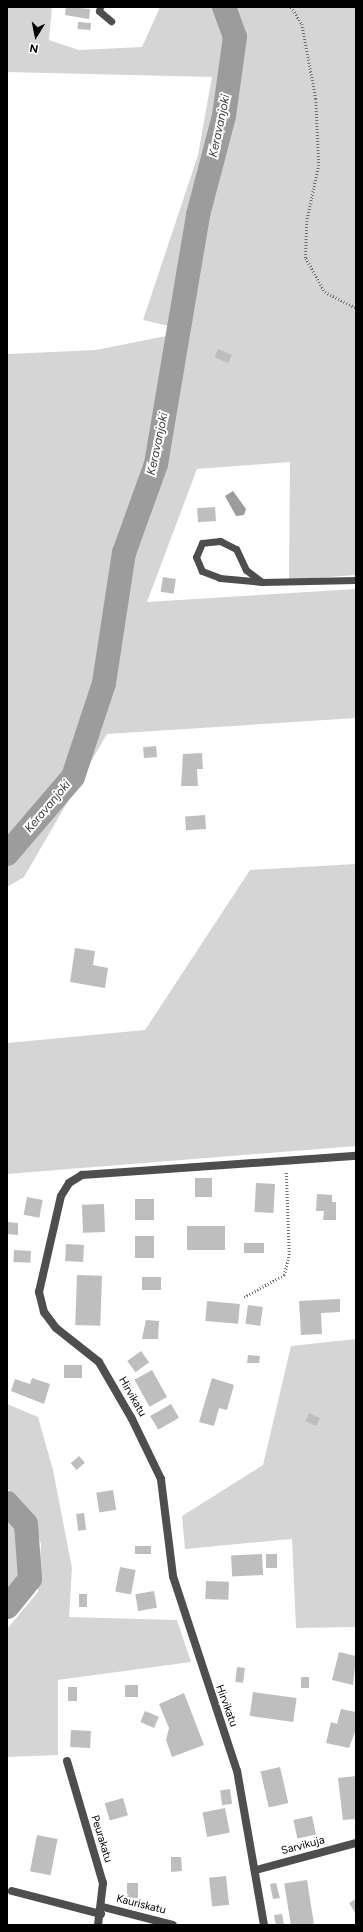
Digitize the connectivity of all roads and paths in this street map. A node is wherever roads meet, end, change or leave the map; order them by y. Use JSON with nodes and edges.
{"nodes":[{"id":1,"x":100,"y":7,"type":"edge"},
{"id":2,"x":291,"y":7,"type":"edge"},
{"id":3,"x":111,"y":21,"type":"dead end"},
{"id":4,"x":356,"y":308,"type":"edge"},
{"id":5,"x":356,"y":580,"type":"edge"},
{"id":6,"x":262,"y":582,"type":"junction"},
{"id":7,"x":356,"y":1156,"type":"edge"},
{"id":8,"x":286,"y":1161,"type":"junction"},
{"id":9,"x":244,"y":1297,"type":"dead end"},
{"id":10,"x":67,"y":1762,"type":"dead end"},
{"id":11,"x":356,"y":1843,"type":"edge"},
{"id":12,"x":256,"y":1870,"type":"junction"},
{"id":13,"x":12,"y":1891,"type":"dead end"},
{"id":14,"x":102,"y":1910,"type":"junction"},
{"id":15,"x":98,"y":1925,"type":"edge"},
{"id":16,"x":173,"y":1925,"type":"edge"},
{"id":17,"x":264,"y":1925,"type":"edge"}],
"edges":[{"from":1,"to":3,"type":"lane"},
{"from":2,"to":4,"type":"path"},
{"from":5,"to":6,"type":"lane"},
{"from":6,"to":6,"type":"lane"},
{"from":7,"to":8,"type":"street","name":"Hirvikatu"},
{"from":8,"to":9,"type":"path"},
{"from":8,"to":12,"type":"street","name":"Hirvikatu"},
{"from":10,"to":14,"type":"street","name":"Peurakatu"},
{"from":11,"to":12,"type":"street","name":"Sarvikuja"},
{"from":12,"to":17,"type":"street","name":"Hirvikatu"},
{"from":13,"to":14,"type":"street","name":"Kauriskatu"},
{"from":14,"to":15,"type":"street","name":"Peurakatu"},
{"from":14,"to":16,"type":"street","name":"Kauriskatu"}]}
